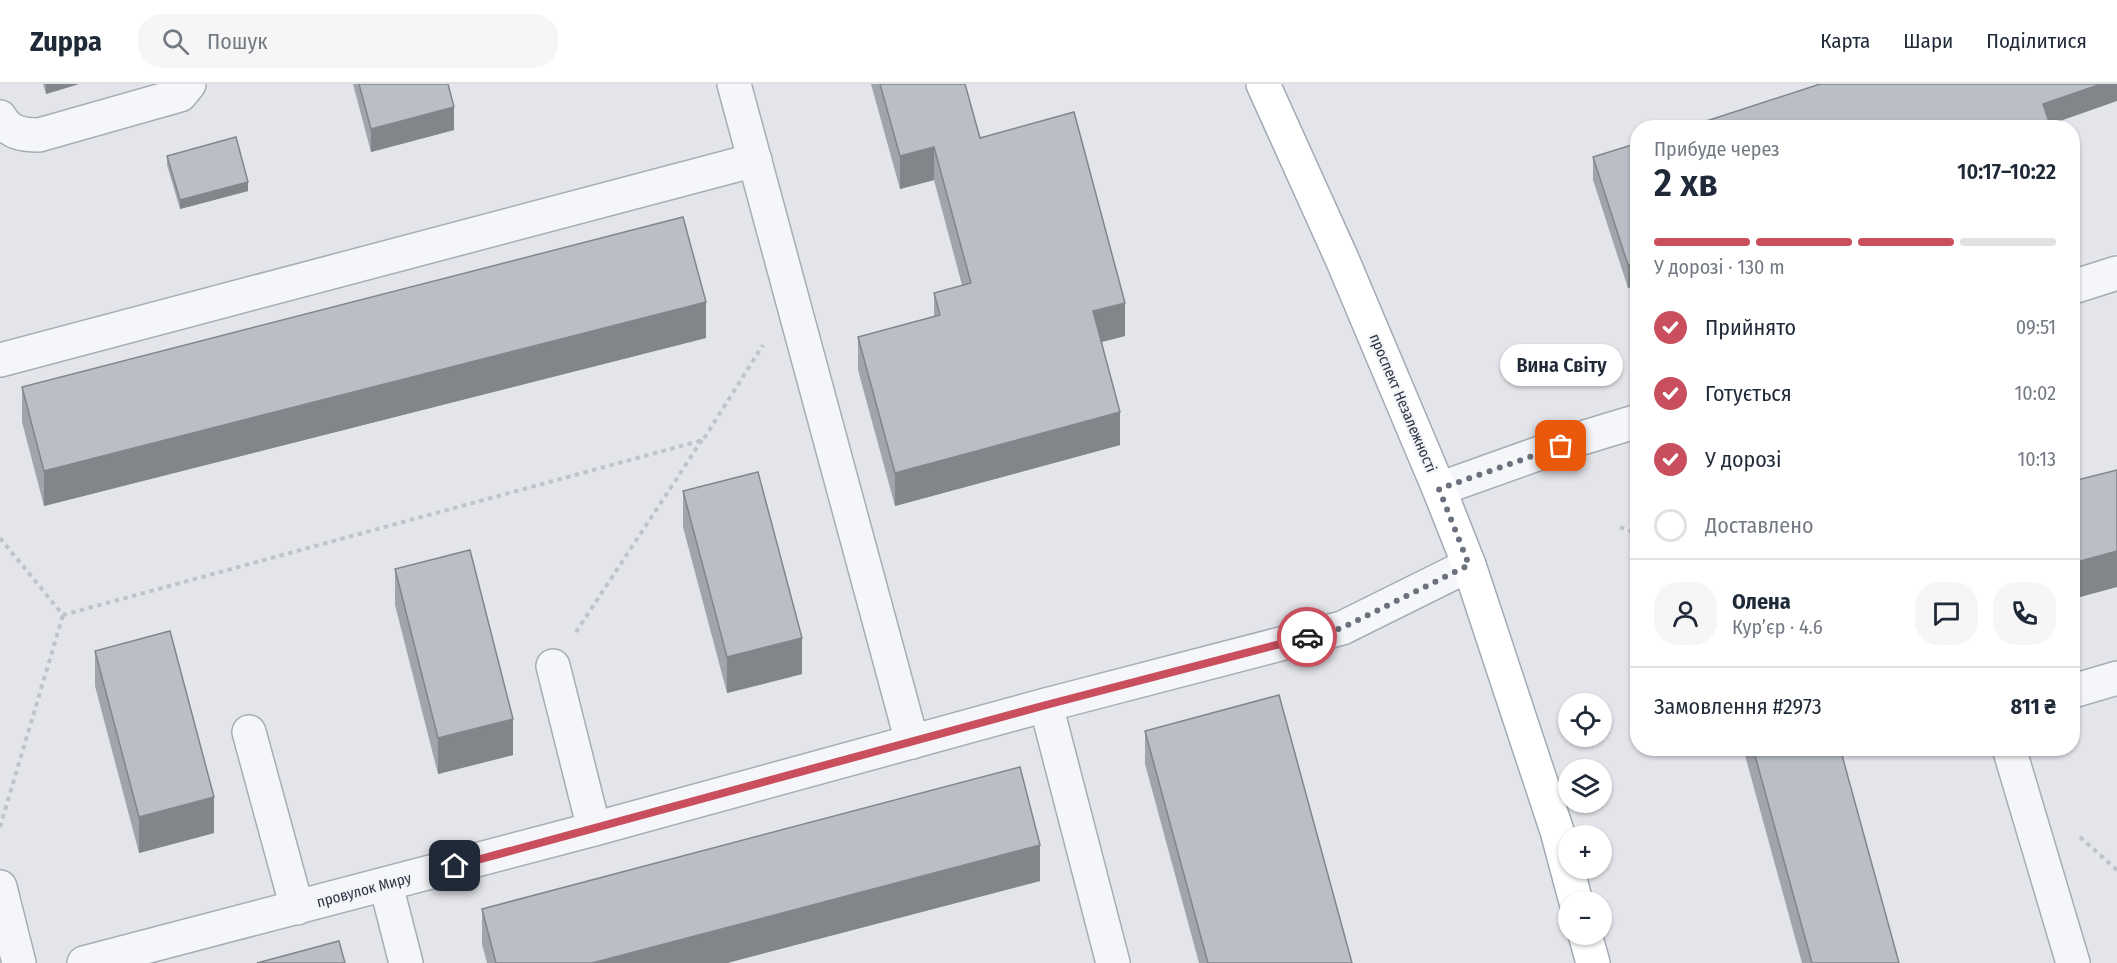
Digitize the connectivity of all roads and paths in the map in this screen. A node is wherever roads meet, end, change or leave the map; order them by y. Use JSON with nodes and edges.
{"nodes":[{"id":1,"x":189,"y":84,"type":"edge"},
{"id":2,"x":734,"y":84,"type":"edge"},
{"id":3,"x":1263,"y":84,"type":"edge"},
{"id":4,"x":0,"y":117,"type":"edge"},
{"id":5,"x":755,"y":160,"type":"junction"},
{"id":6,"x":2117,"y":273,"type":"edge"},
{"id":7,"x":2080,"y":284,"type":"edge"},
{"id":8,"x":791,"y":299,"type":"junction"},
{"id":9,"x":0,"y":360,"type":"edge"},
{"id":10,"x":1630,"y":423,"type":"edge"},
{"id":11,"x":703,"y":440,"type":"junction"},
{"id":12,"x":1439,"y":489,"type":"junction"},
{"id":13,"x":1620,"y":527,"type":"dead end"},
{"id":14,"x":1630,"y":531,"type":"edge"},
{"id":15,"x":0,"y":538,"type":"edge"},
{"id":16,"x":1469,"y":565,"type":"junction"},
{"id":17,"x":63,"y":615,"type":"junction"},
{"id":18,"x":553,"y":666,"type":"joint"},
{"id":19,"x":2117,"y":678,"type":"edge"},
{"id":20,"x":2080,"y":689,"type":"edge"},
{"id":21,"x":1046,"y":705,"type":"junction"},
{"id":22,"x":249,"y":732,"type":"dead end"},
{"id":23,"x":912,"y":742,"type":"junction"},
{"id":24,"x":2011,"y":756,"type":"edge"},
{"id":25,"x":0,"y":827,"type":"edge"},
{"id":26,"x":594,"y":829,"type":"junction"},
{"id":27,"x":386,"y":885,"type":"junction"},
{"id":28,"x":0,"y":887,"type":"edge"},
{"id":29,"x":1573,"y":891,"type":"edge"},
{"id":30,"x":297,"y":908,"type":"junction"},
{"id":31,"x":1588,"y":945,"type":"edge"},
{"id":32,"x":20,"y":963,"type":"edge"},
{"id":33,"x":84,"y":963,"type":"edge"},
{"id":34,"x":406,"y":963,"type":"edge"},
{"id":35,"x":1113,"y":963,"type":"edge"},
{"id":36,"x":1593,"y":963,"type":"edge"},
{"id":37,"x":2073,"y":963,"type":"edge"}],
"edges":[{"from":1,"to":4,"type":"street"},
{"from":2,"to":5,"type":"street"},
{"from":3,"to":12,"type":"main road","name":"проспект Незалежності"},
{"from":5,"to":8,"type":"street"},
{"from":5,"to":9,"type":"street"},
{"from":6,"to":7,"type":"street"},
{"from":8,"to":11,"type":"path"},
{"from":8,"to":23,"type":"street"},
{"from":10,"to":12,"type":"street"},
{"from":11,"to":17,"type":"path"},
{"from":11,"to":18,"type":"path"},
{"from":12,"to":16,"type":"main road","name":"проспект Незалежності"},
{"from":13,"to":14,"type":"path"},
{"from":15,"to":17,"type":"path"},
{"from":16,"to":21,"type":"street","name":"провулок Миру"},
{"from":16,"to":29,"type":"main road","name":"проспект Незалежності"},
{"from":17,"to":25,"type":"path"},
{"from":18,"to":26,"type":"street"},
{"from":19,"to":20,"type":"street"},
{"from":21,"to":23,"type":"street","name":"провулок Миру"},
{"from":21,"to":35,"type":"street"},
{"from":22,"to":30,"type":"street"},
{"from":23,"to":26,"type":"street","name":"провулок Миру"},
{"from":24,"to":37,"type":"street"},
{"from":26,"to":27,"type":"street","name":"провулок Миру"},
{"from":27,"to":30,"type":"street","name":"провулок Миру"},
{"from":27,"to":34,"type":"street"},
{"from":28,"to":32,"type":"street"},
{"from":30,"to":33,"type":"street","name":"провулок Миру"},
{"from":31,"to":36,"type":"main road"}]}
